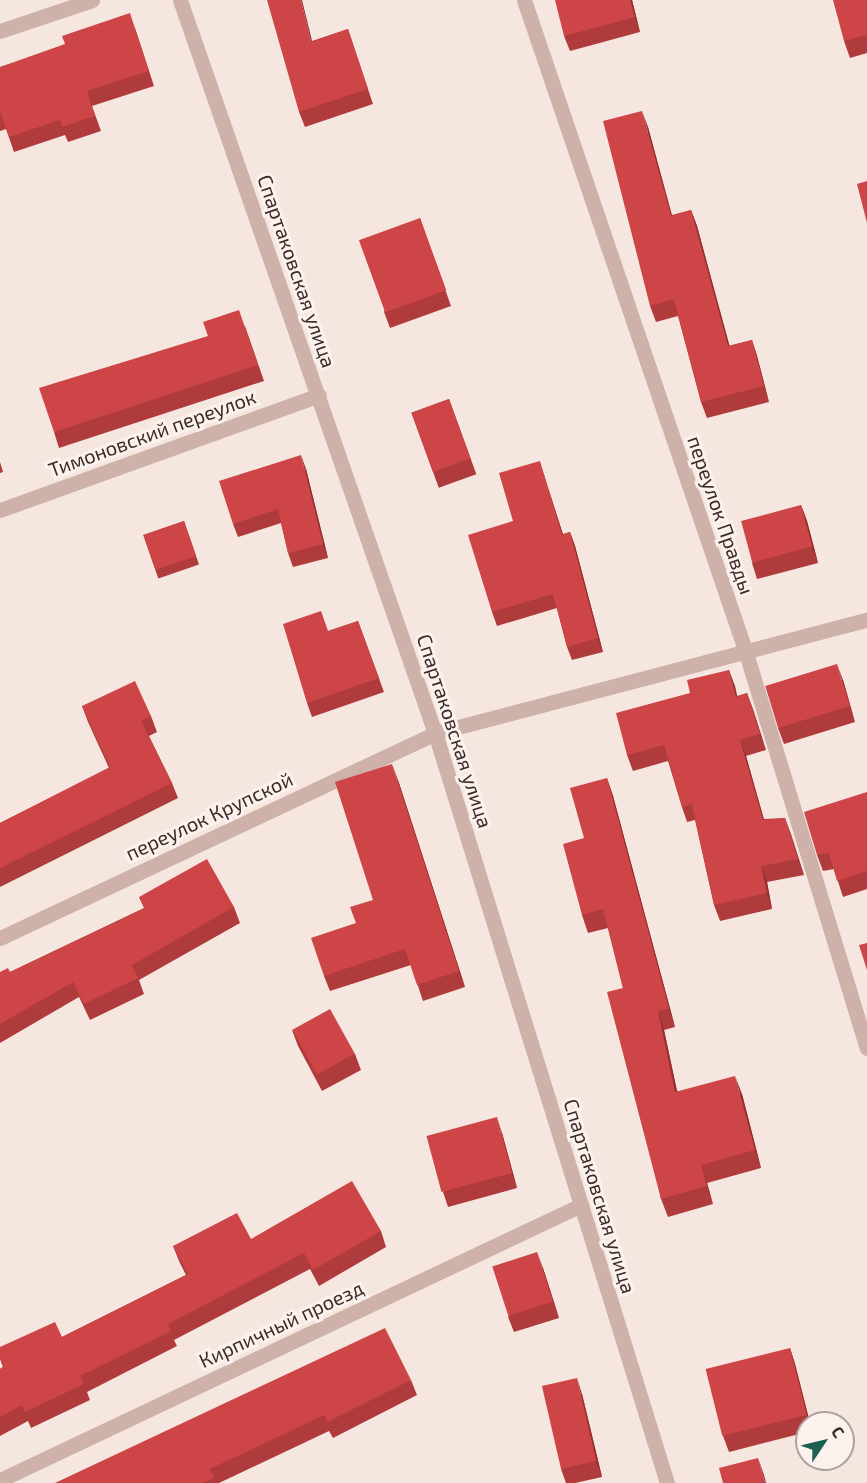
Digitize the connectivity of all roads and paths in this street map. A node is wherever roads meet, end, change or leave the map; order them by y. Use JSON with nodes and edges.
{"nodes":[{"id":1,"x":92,"y":0,"type":"edge"},
{"id":2,"x":180,"y":0,"type":"edge"},
{"id":3,"x":524,"y":0,"type":"edge"},
{"id":4,"x":0,"y":31,"type":"edge"},
{"id":5,"x":319,"y":395,"type":"junction"},
{"id":6,"x":0,"y":510,"type":"edge"},
{"id":7,"x":867,"y":620,"type":"edge"},
{"id":8,"x":746,"y":653,"type":"junction"},
{"id":9,"x":435,"y":733,"type":"junction"},
{"id":10,"x":0,"y":938,"type":"edge"},
{"id":11,"x":867,"y":1048,"type":"edge"},
{"id":12,"x":581,"y":1205,"type":"junction"},
{"id":13,"x":0,"y":1480,"type":"edge"},
{"id":14,"x":667,"y":1483,"type":"edge"}],
"edges":[{"from":1,"to":4,"type":"street"},
{"from":2,"to":5,"type":"street","name":"Спартаковская улица"},
{"from":3,"to":8,"type":"street","name":"переулок Правды"},
{"from":5,"to":6,"type":"street","name":"Тимоновский переулок"},
{"from":5,"to":9,"type":"street","name":"Спартаковская улица"},
{"from":7,"to":8,"type":"street","name":"переулок Крупской"},
{"from":8,"to":9,"type":"street","name":"переулок Крупской"},
{"from":8,"to":11,"type":"street","name":"переулок Правды"},
{"from":9,"to":10,"type":"street","name":"переулок Крупской"},
{"from":9,"to":12,"type":"street","name":"Спартаковская улица"},
{"from":12,"to":13,"type":"street","name":"Кирпичный проезд"},
{"from":12,"to":14,"type":"street","name":"Спартаковская улица"}]}
